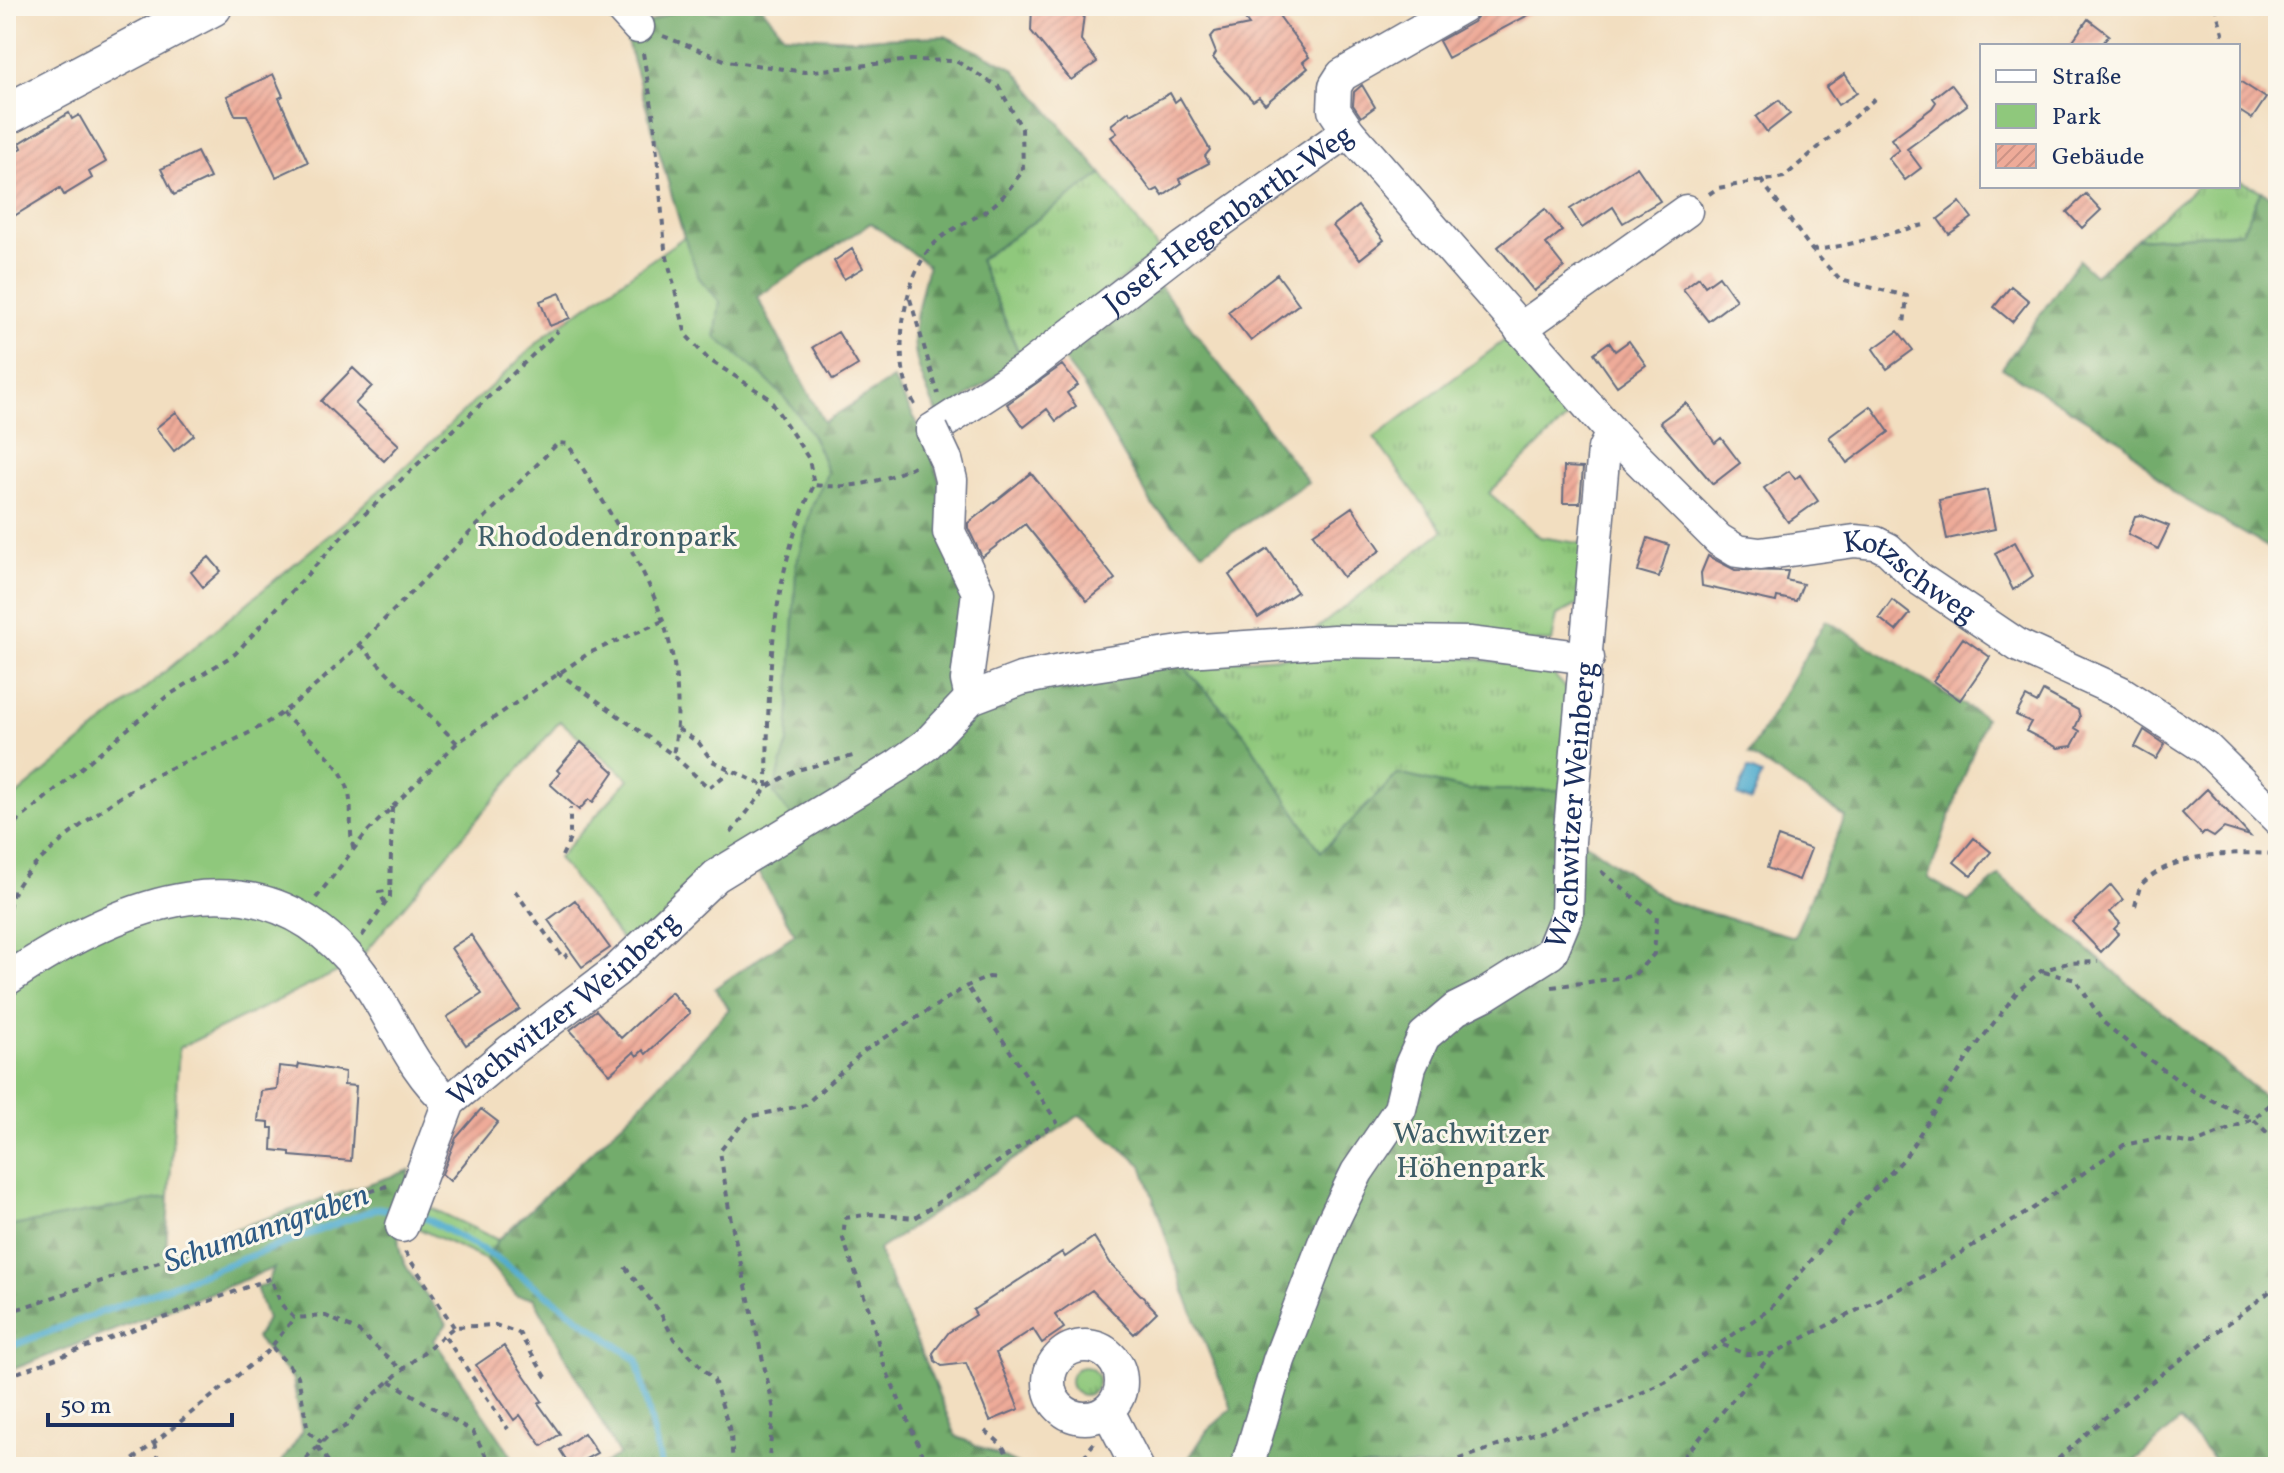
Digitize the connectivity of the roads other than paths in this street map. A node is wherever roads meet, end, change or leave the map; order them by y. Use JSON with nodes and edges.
{"nodes":[{"id":1,"x":212,"y":6,"type":"edge"},
{"id":2,"x":1463,"y":6,"type":"edge"},
{"id":3,"x":6,"y":115,"type":"edge"},
{"id":4,"x":1348,"y":131,"type":"junction"},
{"id":5,"x":1686,"y":211,"type":"road end"},
{"id":6,"x":1520,"y":329,"type":"junction"},
{"id":7,"x":1612,"y":433,"type":"junction"},
{"id":8,"x":1588,"y":658,"type":"junction"},
{"id":9,"x":971,"y":698,"type":"junction"},
{"id":10,"x":2278,"y":819,"type":"edge"},
{"id":11,"x":10,"y":977,"type":"edge"},
{"id":12,"x":449,"y":1102,"type":"junction"},
{"id":13,"x":412,"y":1200,"type":"road end"},
{"id":14,"x":1108,"y":1411,"type":"dead end"},
{"id":15,"x":1134,"y":1462,"type":"edge"},
{"id":16,"x":1247,"y":1467,"type":"edge"}],
"edges":[{"from":1,"to":3,"type":"main road"},
{"from":2,"to":4,"type":"street","name":"Josef-Hegenbarth-Weg"},
{"from":4,"to":6,"type":"street","name":"Kotzschweg"},
{"from":4,"to":9,"type":"street","name":"Josef-Hegenbarth-Weg"},
{"from":5,"to":6,"type":"street"},
{"from":6,"to":7,"type":"street","name":"Kotzschweg"},
{"from":7,"to":8,"type":"street"},
{"from":7,"to":10,"type":"street","name":"Kotzschweg"},
{"from":8,"to":9,"type":"street","name":"Wachwitzer Weinberg"},
{"from":8,"to":16,"type":"street","name":"Wachwitzer Weinberg"},
{"from":9,"to":12,"type":"street","name":"Wachwitzer Weinberg"},
{"from":11,"to":12,"type":"street","name":"Wachwitzer Weinberg"},
{"from":12,"to":13,"type":"street"},
{"from":14,"to":15,"type":"street"}]}
